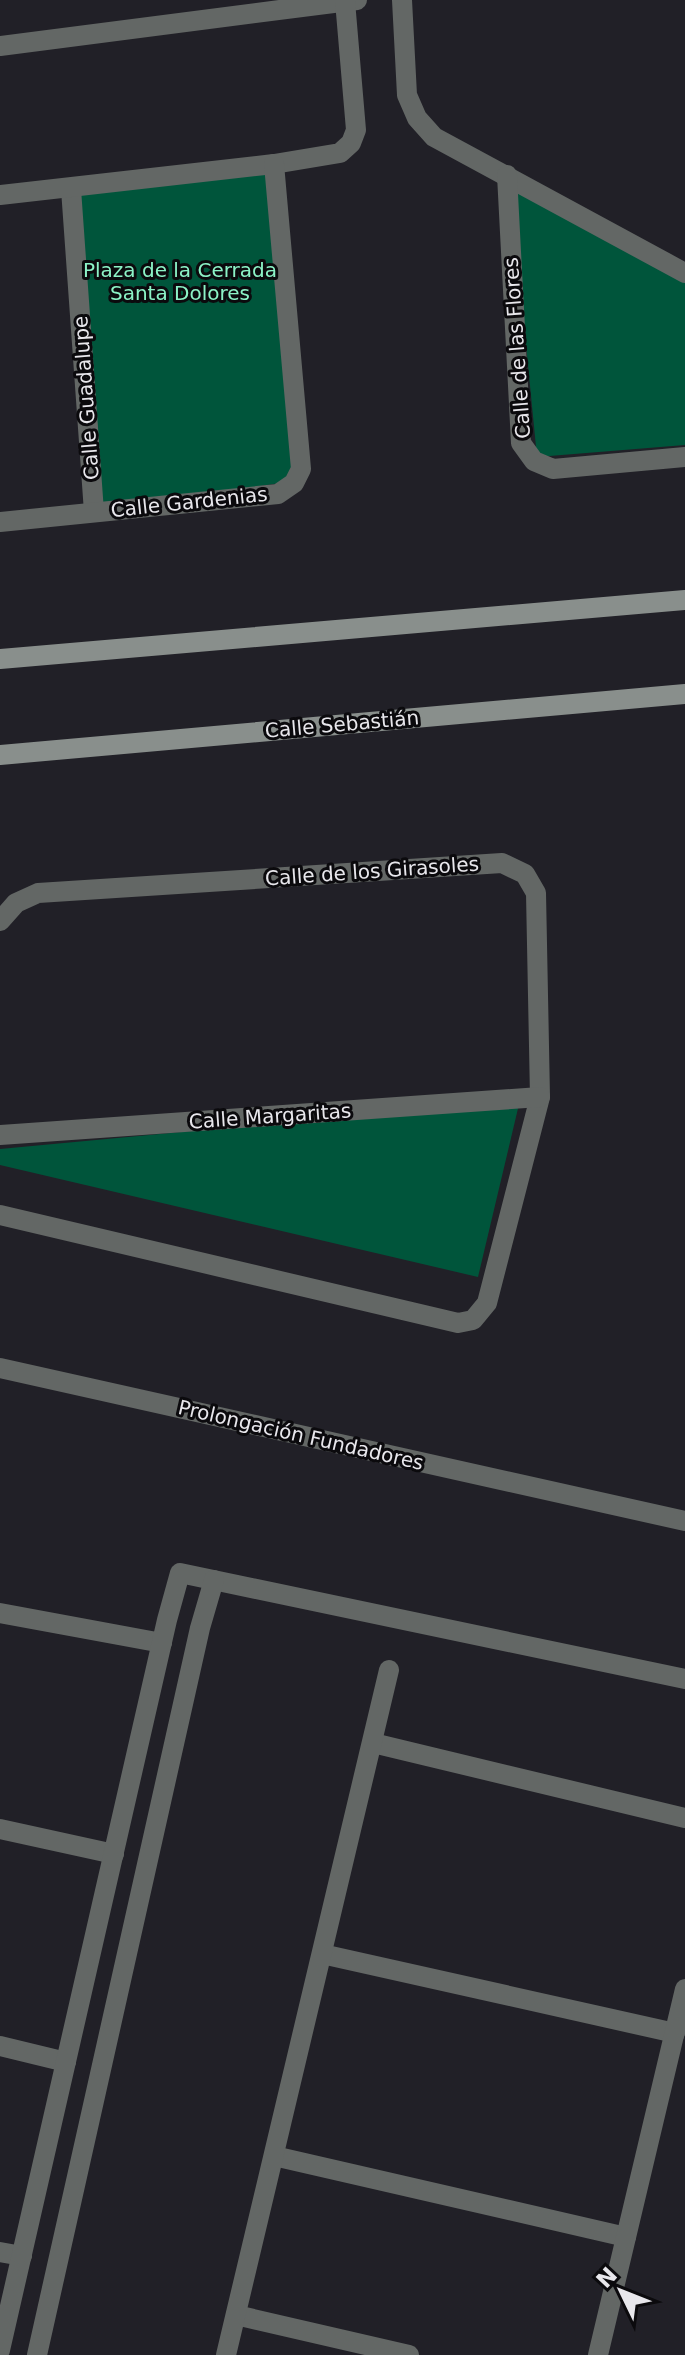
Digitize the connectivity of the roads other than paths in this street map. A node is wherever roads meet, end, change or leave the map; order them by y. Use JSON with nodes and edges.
{"nodes":[{"id":1,"x":402,"y":0,"type":"edge"},
{"id":2,"x":352,"y":1,"type":"edge"},
{"id":3,"x":0,"y":46,"type":"edge"},
{"id":4,"x":274,"y":164,"type":"junction"},
{"id":5,"x":507,"y":175,"type":"junction"},
{"id":6,"x":71,"y":189,"type":"junction"},
{"id":7,"x":0,"y":195,"type":"edge"},
{"id":8,"x":685,"y":273,"type":"edge"},
{"id":9,"x":685,"y":457,"type":"edge"},
{"id":10,"x":94,"y":512,"type":"junction"},
{"id":11,"x":0,"y":522,"type":"edge"},
{"id":12,"x":685,"y":600,"type":"edge"},
{"id":13,"x":0,"y":659,"type":"edge"},
{"id":14,"x":685,"y":694,"type":"edge"},
{"id":15,"x":0,"y":755,"type":"edge"},
{"id":16,"x":0,"y":921,"type":"edge"},
{"id":17,"x":540,"y":1097,"type":"junction"},
{"id":18,"x":0,"y":1135,"type":"edge"},
{"id":19,"x":0,"y":1215,"type":"edge"},
{"id":20,"x":0,"y":1368,"type":"edge"},
{"id":21,"x":685,"y":1521,"type":"edge"},
{"id":22,"x":214,"y":1580,"type":"junction"},
{"id":23,"x":0,"y":1613,"type":"edge"},
{"id":24,"x":162,"y":1643,"type":"junction"},
{"id":25,"x":389,"y":1670,"type":"dead end"},
{"id":26,"x":685,"y":1679,"type":"edge"},
{"id":27,"x":373,"y":1743,"type":"junction"},
{"id":28,"x":685,"y":1818,"type":"edge"},
{"id":29,"x":0,"y":1829,"type":"edge"},
{"id":30,"x":114,"y":1854,"type":"junction"},
{"id":31,"x":322,"y":1954,"type":"junction"},
{"id":32,"x":685,"y":1989,"type":"edge"},
{"id":33,"x":675,"y":2033,"type":"junction"},
{"id":34,"x":0,"y":2046,"type":"edge"},
{"id":35,"x":66,"y":2062,"type":"junction"},
{"id":36,"x":274,"y":2156,"type":"junction"},
{"id":37,"x":626,"y":2237,"type":"junction"},
{"id":38,"x":0,"y":2252,"type":"edge"},
{"id":39,"x":22,"y":2256,"type":"junction"},
{"id":40,"x":236,"y":2315,"type":"junction"},
{"id":41,"x":0,"y":2350,"type":"edge"},
{"id":42,"x":37,"y":2355,"type":"edge"},
{"id":43,"x":226,"y":2355,"type":"edge"},
{"id":44,"x":409,"y":2355,"type":"edge"},
{"id":45,"x":598,"y":2355,"type":"edge"}],
"edges":[{"from":1,"to":5,"type":"street"},
{"from":2,"to":3,"type":"street"},
{"from":2,"to":4,"type":"street"},
{"from":4,"to":6,"type":"street"},
{"from":4,"to":10,"type":"street","name":"Calle Gardenias"},
{"from":5,"to":8,"type":"street"},
{"from":5,"to":9,"type":"street","name":"Calle de las Flores"},
{"from":6,"to":7,"type":"street"},
{"from":6,"to":10,"type":"street","name":"Calle Guadalupe"},
{"from":10,"to":11,"type":"street","name":"Calle Gardenias"},
{"from":12,"to":13,"type":"main road"},
{"from":14,"to":15,"type":"main road","name":"Calle Sebastián"},
{"from":16,"to":17,"type":"street","name":"Calle de los Girasoles"},
{"from":17,"to":18,"type":"street","name":"Calle Margaritas"},
{"from":17,"to":19,"type":"street","name":"Calle de los Girasoles"},
{"from":20,"to":21,"type":"street","name":"Prolongación Fundadores"},
{"from":22,"to":24,"type":"street"},
{"from":22,"to":26,"type":"street"},
{"from":22,"to":42,"type":"street"},
{"from":23,"to":24,"type":"street"},
{"from":24,"to":30,"type":"street"},
{"from":25,"to":27,"type":"street"},
{"from":27,"to":28,"type":"street"},
{"from":27,"to":31,"type":"street"},
{"from":29,"to":30,"type":"street"},
{"from":30,"to":35,"type":"street"},
{"from":31,"to":33,"type":"street"},
{"from":31,"to":36,"type":"street"},
{"from":32,"to":33,"type":"street"},
{"from":33,"to":37,"type":"street"},
{"from":34,"to":35,"type":"street"},
{"from":35,"to":39,"type":"street"},
{"from":36,"to":37,"type":"street"},
{"from":36,"to":40,"type":"street"},
{"from":37,"to":45,"type":"street"},
{"from":38,"to":39,"type":"street"},
{"from":39,"to":41,"type":"street"},
{"from":40,"to":43,"type":"street"},
{"from":40,"to":44,"type":"street"}]}
